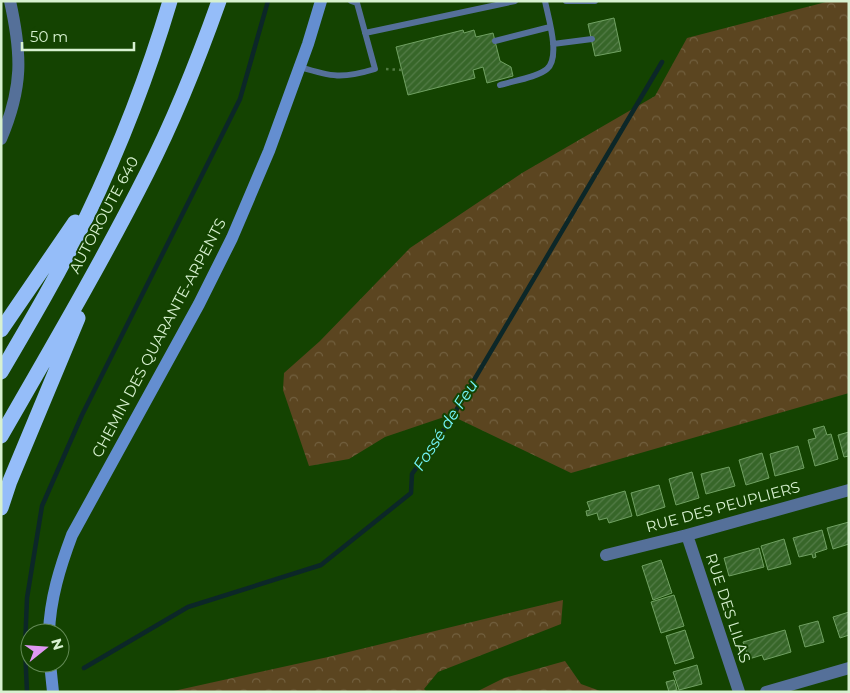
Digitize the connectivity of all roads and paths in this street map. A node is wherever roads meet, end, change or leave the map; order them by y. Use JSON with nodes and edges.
{"nodes":[{"id":1,"x":10,"y":1,"type":"edge"},
{"id":2,"x":170,"y":1,"type":"edge"},
{"id":3,"x":219,"y":1,"type":"edge"},
{"id":4,"x":321,"y":1,"type":"edge"},
{"id":5,"x":351,"y":1,"type":"edge"},
{"id":6,"x":514,"y":1,"type":"edge"},
{"id":7,"x":545,"y":1,"type":"edge"},
{"id":8,"x":566,"y":1,"type":"edge"},
{"id":9,"x":595,"y":1,"type":"edge"},
{"id":10,"x":550,"y":27,"type":"junction"},
{"id":11,"x":365,"y":33,"type":"junction"},
{"id":12,"x":592,"y":39,"type":"dead end"},
{"id":13,"x":495,"y":41,"type":"dead end"},
{"id":14,"x":554,"y":44,"type":"junction"},
{"id":15,"x":300,"y":67,"type":"junction"},
{"id":16,"x":374,"y":69,"type":"junction"},
{"id":17,"x":402,"y":70,"type":"dead end"},
{"id":18,"x":500,"y":85,"type":"dead end"},
{"id":19,"x":1,"y":139,"type":"edge"},
{"id":20,"x":105,"y":177,"type":"junction"},
{"id":21,"x":108,"y":247,"type":"junction"},
{"id":22,"x":1,"y":330,"type":"edge"},
{"id":23,"x":1,"y":372,"type":"edge"},
{"id":24,"x":1,"y":436,"type":"edge"},
{"id":25,"x":849,"y":490,"type":"edge"},
{"id":26,"x":1,"y":508,"type":"edge"},
{"id":27,"x":687,"y":535,"type":"junction"},
{"id":28,"x":606,"y":555,"type":"dead end"},
{"id":29,"x":50,"y":623,"type":"edge"},
{"id":30,"x":849,"y":668,"type":"edge"},
{"id":31,"x":51,"y":673,"type":"edge"},
{"id":32,"x":53,"y":692,"type":"edge"},
{"id":33,"x":739,"y":692,"type":"edge"},
{"id":34,"x":766,"y":692,"type":"edge"}],
"edges":[{"from":1,"to":19,"type":"street"},
{"from":2,"to":20,"type":"highway","name":"AUTOROUTE 640"},
{"from":3,"to":21,"type":"highway","name":"AUTOROUTE 640"},
{"from":4,"to":15,"type":"street","name":"CHEMIN DES QUARANTE-ARPENTS"},
{"from":5,"to":11,"type":"lane"},
{"from":6,"to":11,"type":"lane"},
{"from":7,"to":10,"type":"lane"},
{"from":8,"to":9,"type":"lane"},
{"from":10,"to":13,"type":"lane"},
{"from":10,"to":14,"type":"lane"},
{"from":11,"to":16,"type":"lane"},
{"from":12,"to":14,"type":"lane"},
{"from":14,"to":18,"type":"lane"},
{"from":15,"to":16,"type":"lane"},
{"from":15,"to":29,"type":"street","name":"CHEMIN DES QUARANTE-ARPENTS"},
{"from":16,"to":17,"type":"path"},
{"from":20,"to":22,"type":"highway"},
{"from":20,"to":23,"type":"highway","name":"AUTOROUTE 640"},
{"from":21,"to":24,"type":"highway","name":"AUTOROUTE 640"},
{"from":21,"to":26,"type":"highway"},
{"from":25,"to":27,"type":"street","name":"RUE DES PEUPLIERS"},
{"from":27,"to":28,"type":"street","name":"RUE DES PEUPLIERS"},
{"from":27,"to":33,"type":"street","name":"RUE DES LILAS"},
{"from":30,"to":34,"type":"street"},
{"from":31,"to":32,"type":"street"}]}
